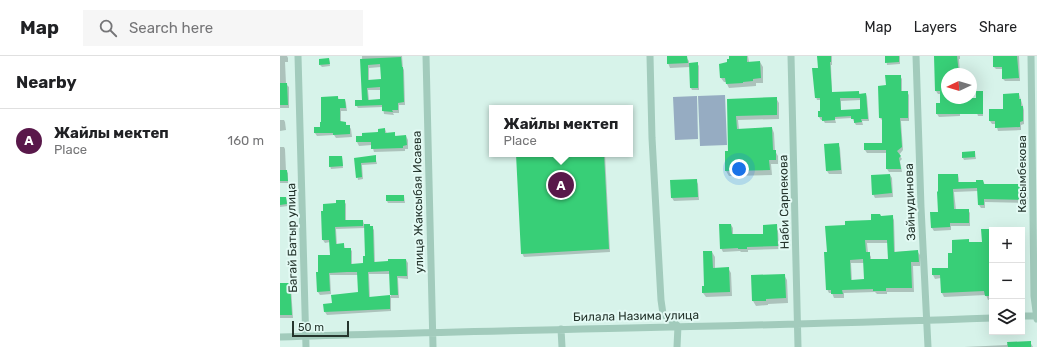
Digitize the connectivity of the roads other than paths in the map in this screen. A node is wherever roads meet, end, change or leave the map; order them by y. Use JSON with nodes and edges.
{"nodes":[{"id":1,"x":298,"y":56,"type":"edge"},
{"id":2,"x":426,"y":56,"type":"edge"},
{"id":3,"x":650,"y":56,"type":"edge"},
{"id":4,"x":791,"y":56,"type":"edge"},
{"id":5,"x":916,"y":56,"type":"edge"},
{"id":6,"x":1031,"y":56,"type":"edge"},
{"id":7,"x":1025,"y":316,"type":"edge"},
{"id":8,"x":1037,"y":317,"type":"edge"},
{"id":9,"x":989,"y":318,"type":"edge"},
{"id":10,"x":928,"y":320,"type":"junction"},
{"id":11,"x":798,"y":325,"type":"junction"},
{"id":12,"x":678,"y":326,"type":"junction"},
{"id":13,"x":561,"y":329,"type":"junction"},
{"id":14,"x":433,"y":332,"type":"junction"},
{"id":15,"x":306,"y":336,"type":"junction"},
{"id":16,"x":280,"y":337,"type":"edge"},
{"id":17,"x":306,"y":347,"type":"edge"},
{"id":18,"x":433,"y":347,"type":"edge"},
{"id":19,"x":562,"y":347,"type":"edge"},
{"id":20,"x":678,"y":347,"type":"edge"},
{"id":21,"x":798,"y":347,"type":"edge"},
{"id":22,"x":928,"y":347,"type":"edge"}],
"edges":[{"from":1,"to":15,"type":"street","name":"Багай Батыр улица"},
{"from":2,"to":14,"type":"street","name":"улица Жаксыбая Исаева"},
{"from":3,"to":12,"type":"street"},
{"from":4,"to":11,"type":"street","name":"Наби Сарпекова"},
{"from":5,"to":10,"type":"street","name":"Зайнудинова"},
{"from":6,"to":8,"type":"street","name":"Касымбекова"},
{"from":7,"to":8,"type":"street"},
{"from":9,"to":10,"type":"street","name":"Билала Назима улица"},
{"from":10,"to":11,"type":"street","name":"Билала Назима улица"},
{"from":10,"to":22,"type":"street","name":"Зайнудинова"},
{"from":11,"to":12,"type":"street","name":"Билала Назима улица"},
{"from":11,"to":21,"type":"street","name":"Наби Сарпекова"},
{"from":12,"to":13,"type":"street","name":"Билала Назима улица"},
{"from":12,"to":20,"type":"street"},
{"from":13,"to":14,"type":"street","name":"Билала Назима улица"},
{"from":13,"to":19,"type":"street"},
{"from":14,"to":15,"type":"street","name":"Билала Назима улица"},
{"from":14,"to":18,"type":"street","name":"улица Жаксыбая Исаева"},
{"from":15,"to":16,"type":"street","name":"Билала Назима улица"},
{"from":15,"to":17,"type":"street","name":"Багай Батыр улица"}]}
